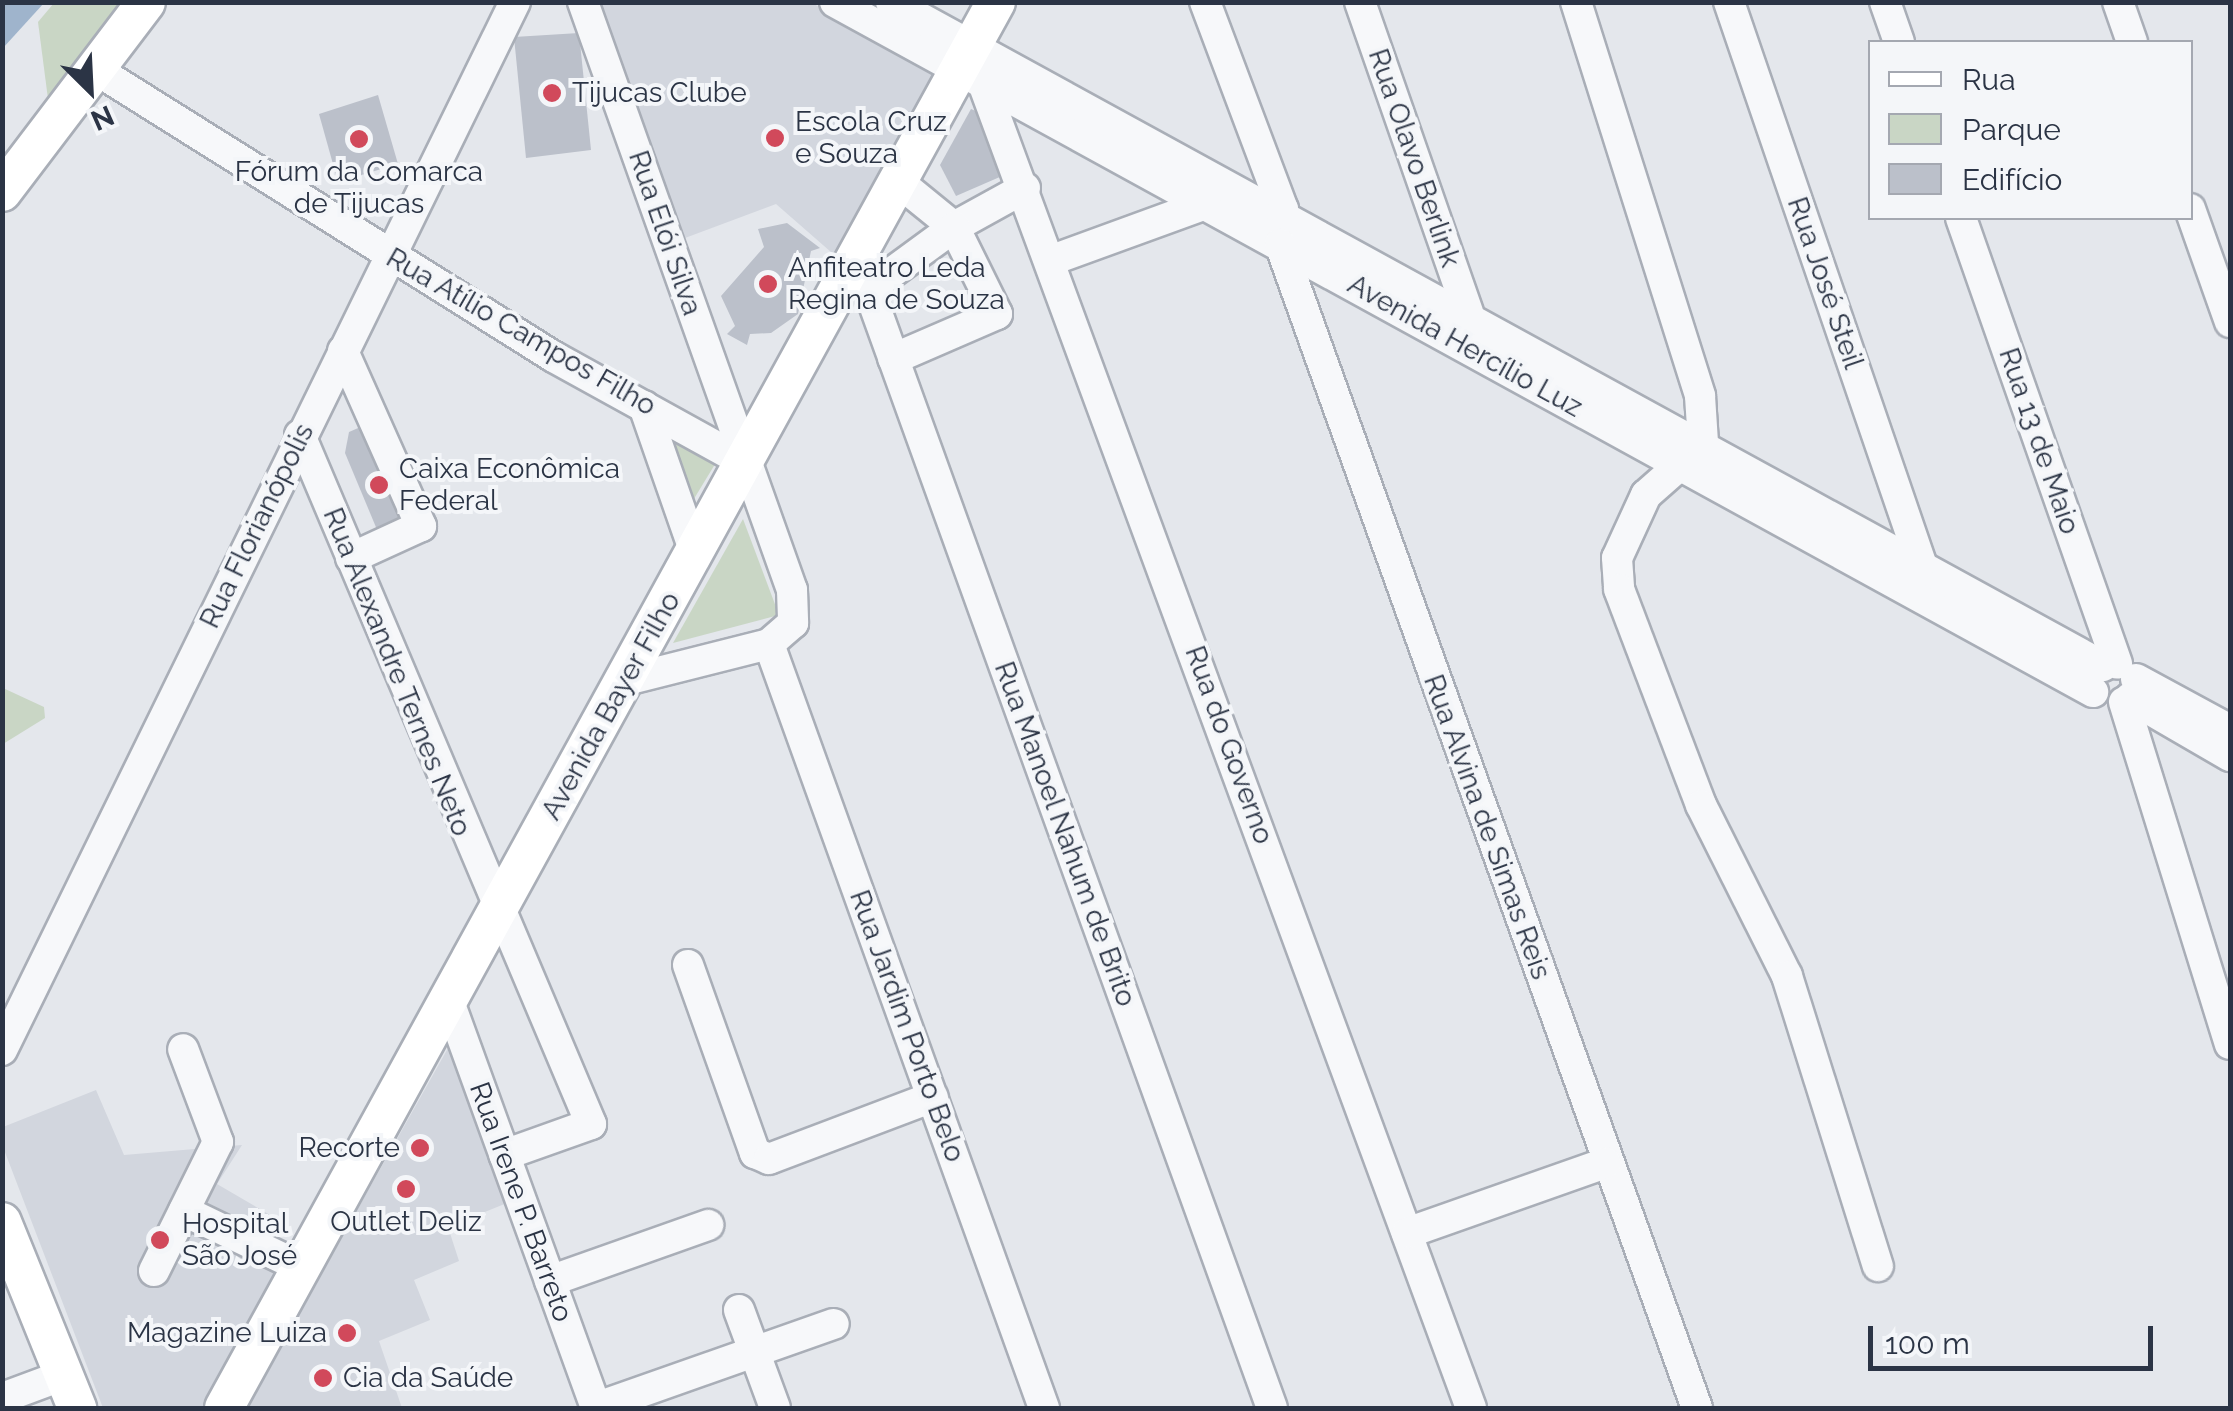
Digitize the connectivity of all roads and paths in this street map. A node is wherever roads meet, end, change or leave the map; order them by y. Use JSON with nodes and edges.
{"nodes":[{"id":1,"x":146,"y":2,"type":"edge"},
{"id":2,"x":514,"y":2,"type":"edge"},
{"id":3,"x":583,"y":2,"type":"edge"},
{"id":4,"x":835,"y":2,"type":"edge"},
{"id":5,"x":890,"y":2,"type":"edge"},
{"id":6,"x":996,"y":2,"type":"edge"},
{"id":7,"x":1205,"y":2,"type":"edge"},
{"id":8,"x":1360,"y":2,"type":"edge"},
{"id":9,"x":1576,"y":2,"type":"edge"},
{"id":10,"x":1728,"y":2,"type":"edge"},
{"id":11,"x":1885,"y":2,"type":"edge"},
{"id":12,"x":2118,"y":2,"type":"edge"},
{"id":13,"x":1898,"y":40,"type":"edge"},
{"id":14,"x":2131,"y":40,"type":"edge"},
{"id":15,"x":972,"y":67,"type":"junction"},
{"id":16,"x":95,"y":69,"type":"junction"},
{"id":17,"x":1048,"y":117,"type":"junction"},
{"id":18,"x":1021,"y":176,"type":"junction"},
{"id":19,"x":901,"y":184,"type":"junction"},
{"id":20,"x":2,"y":192,"type":"edge"},
{"id":21,"x":1206,"y":204,"type":"junction"},
{"id":22,"x":1282,"y":209,"type":"junction"},
{"id":23,"x":2193,"y":217,"type":"edge"},
{"id":24,"x":1961,"y":220,"type":"edge"},
{"id":25,"x":954,"y":227,"type":"junction"},
{"id":26,"x":1280,"y":244,"type":"junction"},
{"id":27,"x":388,"y":255,"type":"junction"},
{"id":28,"x":1052,"y":260,"type":"junction"},
{"id":29,"x":863,"y":275,"type":"junction"},
{"id":30,"x":1468,"y":313,"type":"junction"},
{"id":31,"x":2230,"y":322,"type":"edge"},
{"id":32,"x":343,"y":351,"type":"junction"},
{"id":33,"x":893,"y":359,"type":"junction"},
{"id":34,"x":644,"y":406,"type":"junction"},
{"id":35,"x":300,"y":435,"type":"junction"},
{"id":36,"x":1703,"y":443,"type":"junction"},
{"id":37,"x":746,"y":463,"type":"junction"},
{"id":38,"x":1680,"y":465,"type":"junction"},
{"id":39,"x":696,"y":556,"type":"junction"},
{"id":40,"x":350,"y":558,"type":"junction"},
{"id":41,"x":1921,"y":563,"type":"junction"},
{"id":42,"x":770,"y":644,"type":"junction"},
{"id":43,"x":628,"y":680,"type":"junction"},
{"id":44,"x":2117,"y":683,"type":"junction"},
{"id":45,"x":2230,"y":730,"type":"edge"},
{"id":46,"x":2230,"y":756,"type":"edge"},
{"id":47,"x":495,"y":909,"type":"junction"},
{"id":48,"x":688,"y":965,"type":"dead end"},
{"id":49,"x":447,"y":996,"type":"junction"},
{"id":50,"x":2230,"y":1044,"type":"edge"},
{"id":51,"x":2,"y":1050,"type":"edge"},
{"id":52,"x":182,"y":1050,"type":"dead end"},
{"id":53,"x":933,"y":1097,"type":"junction"},
{"id":54,"x":504,"y":1155,"type":"junction"},
{"id":55,"x":1606,"y":1162,"type":"junction"},
{"id":56,"x":184,"y":1212,"type":"junction"},
{"id":57,"x":2,"y":1222,"type":"edge"},
{"id":58,"x":708,"y":1225,"type":"dead end"},
{"id":59,"x":1407,"y":1232,"type":"junction"},
{"id":60,"x":1878,"y":1266,"type":"dead end"},
{"id":61,"x":300,"y":1267,"type":"junction"},
{"id":62,"x":154,"y":1271,"type":"dead end"},
{"id":63,"x":550,"y":1282,"type":"junction"},
{"id":64,"x":739,"y":1310,"type":"dead end"},
{"id":65,"x":834,"y":1324,"type":"dead end"},
{"id":66,"x":754,"y":1352,"type":"junction"},
{"id":67,"x":71,"y":1392,"type":"edge"},
{"id":68,"x":18,"y":1400,"type":"edge"},
{"id":69,"x":224,"y":1408,"type":"edge"},
{"id":70,"x":596,"y":1408,"type":"edge"},
{"id":71,"x":776,"y":1408,"type":"edge"},
{"id":72,"x":1044,"y":1408,"type":"edge"},
{"id":73,"x":1272,"y":1408,"type":"edge"},
{"id":74,"x":1470,"y":1408,"type":"edge"},
{"id":75,"x":1697,"y":1408,"type":"edge"}],
"edges":[{"from":1,"to":16,"type":"main road"},
{"from":2,"to":27,"type":"street","name":"Rua Florianópolis"},
{"from":3,"to":37,"type":"street","name":"Rua Elói Silva"},
{"from":4,"to":15,"type":"street","name":"Avenida Hercílio Luz"},
{"from":5,"to":15,"type":"street","name":"Avenida Hercílio Luz"},
{"from":6,"to":15,"type":"main road","name":"Avenida Bayer Filho"},
{"from":7,"to":22,"type":"street"},
{"from":8,"to":30,"type":"street","name":"Rua Olavo Berlink"},
{"from":9,"to":36,"type":"street"},
{"from":10,"to":41,"type":"street","name":"Rua José Steil"},
{"from":11,"to":13,"type":"street"},
{"from":12,"to":14,"type":"street"},
{"from":15,"to":17,"type":"street","name":"Avenida Hercílio Luz"},
{"from":15,"to":18,"type":"street","name":"Rua do Governo"},
{"from":15,"to":19,"type":"main road","name":"Avenida Bayer Filho"},
{"from":15,"to":22,"type":"street","name":"Avenida Hercílio Luz"},
{"from":16,"to":20,"type":"main road"},
{"from":16,"to":27,"type":"street","name":"Rua Atílio Campos Filho"},
{"from":17,"to":18,"type":"street"},
{"from":17,"to":21,"type":"street","name":"Avenida Hercílio Luz"},
{"from":18,"to":25,"type":"street"},
{"from":18,"to":28,"type":"street","name":"Rua do Governo"},
{"from":19,"to":25,"type":"street"},
{"from":19,"to":29,"type":"main road","name":"Avenida Bayer Filho"},
{"from":21,"to":26,"type":"street","name":"Avenida Hercílio Luz"},
{"from":21,"to":28,"type":"street"},
{"from":22,"to":26,"type":"street"},
{"from":22,"to":30,"type":"street","name":"Avenida Hercílio Luz"},
{"from":23,"to":31,"type":"street"},
{"from":24,"to":44,"type":"street","name":"Rua 13 de Maio"},
{"from":25,"to":29,"type":"street"},
{"from":25,"to":33,"type":"street"},
{"from":26,"to":38,"type":"street","name":"Avenida Hercílio Luz"},
{"from":26,"to":55,"type":"street","name":"Rua Alvina de Simas Reis"},
{"from":27,"to":32,"type":"street","name":"Rua Florianópolis"},
{"from":27,"to":34,"type":"street","name":"Rua Atílio Campos Filho"},
{"from":28,"to":59,"type":"street","name":"Rua do Governo"},
{"from":29,"to":33,"type":"street","name":"Rua Manoel Nahum de Brito"},
{"from":29,"to":37,"type":"main road","name":"Avenida Bayer Filho"},
{"from":30,"to":36,"type":"street","name":"Avenida Hercílio Luz"},
{"from":32,"to":35,"type":"street","name":"Rua Florianópolis"},
{"from":32,"to":40,"type":"street"},
{"from":33,"to":73,"type":"street","name":"Rua Manoel Nahum de Brito"},
{"from":34,"to":37,"type":"street","name":"Rua Atílio Campos Filho"},
{"from":34,"to":39,"type":"street"},
{"from":35,"to":40,"type":"street","name":"Rua Alexandre Ternes Neto"},
{"from":35,"to":51,"type":"street","name":"Rua Florianópolis"},
{"from":36,"to":41,"type":"street","name":"Avenida Hercílio Luz"},
{"from":37,"to":39,"type":"main road","name":"Avenida Bayer Filho"},
{"from":37,"to":42,"type":"street","name":"Rua Elói Silva"},
{"from":38,"to":44,"type":"street","name":"Avenida Hercílio Luz"},
{"from":38,"to":60,"type":"street"},
{"from":39,"to":43,"type":"main road","name":"Avenida Bayer Filho"},
{"from":40,"to":47,"type":"street","name":"Rua Alexandre Ternes Neto"},
{"from":41,"to":44,"type":"street","name":"Avenida Hercílio Luz"},
{"from":42,"to":43,"type":"street"},
{"from":42,"to":53,"type":"street","name":"Rua Jardim Porto Belo"},
{"from":43,"to":47,"type":"main road","name":"Avenida Bayer Filho"},
{"from":44,"to":45,"type":"street","name":"Avenida Hercílio Luz"},
{"from":44,"to":46,"type":"street","name":"Avenida Hercílio Luz"},
{"from":44,"to":50,"type":"street","name":"Rua 13 de Maio"},
{"from":47,"to":49,"type":"main road","name":"Avenida Bayer Filho"},
{"from":47,"to":54,"type":"street","name":"Rua Alexandre Ternes Neto"},
{"from":48,"to":53,"type":"street"},
{"from":49,"to":54,"type":"street","name":"Rua Irene P. Barreto"},
{"from":49,"to":61,"type":"main road","name":"Avenida Bayer Filho"},
{"from":52,"to":56,"type":"street"},
{"from":53,"to":72,"type":"street","name":"Rua Jardim Porto Belo"},
{"from":54,"to":63,"type":"street","name":"Rua Irene P. Barreto"},
{"from":55,"to":59,"type":"street"},
{"from":55,"to":75,"type":"street","name":"Rua Alvina de Simas Reis"},
{"from":56,"to":61,"type":"street"},
{"from":56,"to":62,"type":"street"},
{"from":57,"to":67,"type":"main road"},
{"from":58,"to":63,"type":"street"},
{"from":59,"to":74,"type":"street","name":"Rua do Governo"},
{"from":61,"to":69,"type":"main road","name":"Avenida Bayer Filho"},
{"from":63,"to":70,"type":"street","name":"Rua Irene P. Barreto"},
{"from":64,"to":66,"type":"street"},
{"from":65,"to":66,"type":"street"},
{"from":66,"to":70,"type":"street"},
{"from":66,"to":71,"type":"street"},
{"from":67,"to":68,"type":"street"}]}
